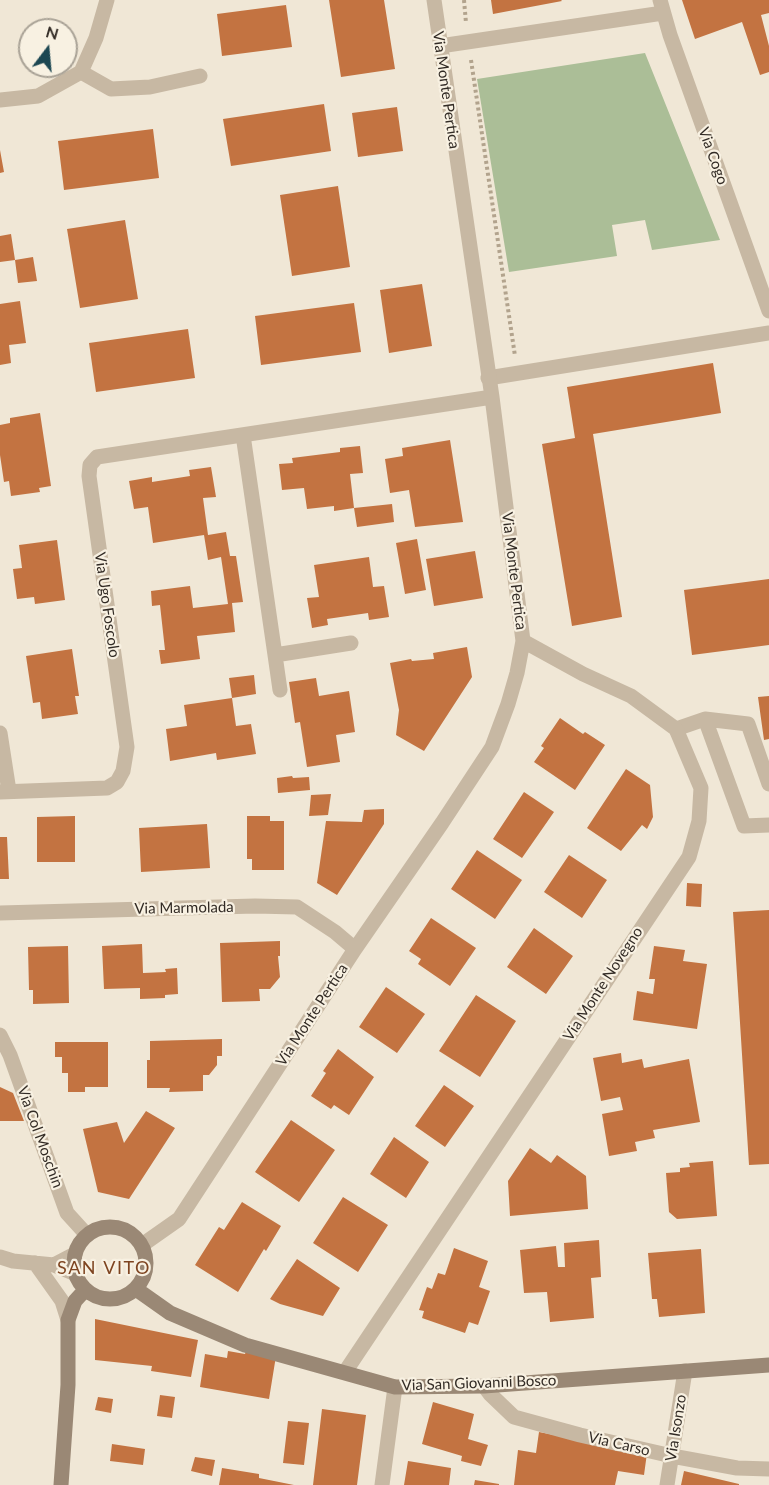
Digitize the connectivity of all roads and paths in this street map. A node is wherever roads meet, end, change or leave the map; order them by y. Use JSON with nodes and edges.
{"nodes":[{"id":1,"x":434,"y":0,"type":"edge"},
{"id":2,"x":464,"y":0,"type":"edge"},
{"id":3,"x":106,"y":4,"type":"edge"},
{"id":4,"x":662,"y":7,"type":"edge"},
{"id":5,"x":467,"y":31,"type":"dead end"},
{"id":6,"x":440,"y":46,"type":"junction"},
{"id":7,"x":471,"y":58,"type":"dead end"},
{"id":8,"x":81,"y":72,"type":"junction"},
{"id":9,"x":200,"y":76,"type":"dead end"},
{"id":10,"x":0,"y":100,"type":"edge"},
{"id":11,"x":769,"y":311,"type":"edge"},
{"id":12,"x":769,"y":333,"type":"edge"},
{"id":13,"x":516,"y":358,"type":"dead end"},
{"id":14,"x":488,"y":378,"type":"junction"},
{"id":15,"x":492,"y":397,"type":"junction"},
{"id":16,"x":243,"y":435,"type":"junction"},
{"id":17,"x":523,"y":641,"type":"junction"},
{"id":18,"x":351,"y":643,"type":"dead end"},
{"id":19,"x":275,"y":655,"type":"junction"},
{"id":20,"x":280,"y":690,"type":"dead end"},
{"id":21,"x":705,"y":719,"type":"junction"},
{"id":22,"x":676,"y":729,"type":"junction"},
{"id":23,"x":0,"y":733,"type":"edge"},
{"id":24,"x":769,"y":784,"type":"edge"},
{"id":25,"x":4,"y":792,"type":"edge"},
{"id":26,"x":769,"y":825,"type":"edge"},
{"id":27,"x":0,"y":913,"type":"edge"},
{"id":28,"x":355,"y":949,"type":"junction"},
{"id":29,"x":0,"y":1035,"type":"edge"},
{"id":30,"x":87,"y":1235,"type":"junction"},
{"id":31,"x":142,"y":1245,"type":"junction"},
{"id":32,"x":75,"y":1254,"type":"junction"},
{"id":33,"x":0,"y":1257,"type":"edge"},
{"id":34,"x":35,"y":1263,"type":"junction"},
{"id":35,"x":54,"y":1265,"type":"junction"},
{"id":36,"x":76,"y":1274,"type":"junction"},
{"id":37,"x":136,"y":1289,"type":"junction"},
{"id":38,"x":86,"y":1290,"type":"junction"},
{"id":39,"x":68,"y":1320,"type":"junction"},
{"id":40,"x":769,"y":1365,"type":"edge"},
{"id":41,"x":685,"y":1371,"type":"junction"},
{"id":42,"x":345,"y":1372,"type":"junction"},
{"id":43,"x":484,"y":1386,"type":"junction"},
{"id":44,"x":395,"y":1387,"type":"junction"},
{"id":45,"x":672,"y":1456,"type":"junction"},
{"id":46,"x":769,"y":1469,"type":"edge"},
{"id":47,"x":61,"y":1485,"type":"edge"},
{"id":48,"x":382,"y":1485,"type":"edge"},
{"id":49,"x":666,"y":1485,"type":"edge"}],
"edges":[{"from":1,"to":6,"type":"street","name":"Via Monte Pertica"},
{"from":2,"to":5,"type":"path"},
{"from":3,"to":8,"type":"street"},
{"from":4,"to":6,"type":"street"},
{"from":4,"to":11,"type":"street","name":"Via Cogo"},
{"from":6,"to":14,"type":"street","name":"Via Monte Pertica"},
{"from":7,"to":13,"type":"path"},
{"from":8,"to":9,"type":"street"},
{"from":8,"to":10,"type":"street"},
{"from":12,"to":14,"type":"street"},
{"from":14,"to":15,"type":"street","name":"Via Monte Pertica"},
{"from":15,"to":16,"type":"street","name":"Via Ugo Foscolo"},
{"from":15,"to":17,"type":"street","name":"Via Monte Pertica"},
{"from":16,"to":19,"type":"street"},
{"from":16,"to":25,"type":"street","name":"Via Ugo Foscolo"},
{"from":17,"to":22,"type":"street"},
{"from":17,"to":28,"type":"street","name":"Via Monte Pertica"},
{"from":18,"to":19,"type":"street"},
{"from":19,"to":20,"type":"street"},
{"from":21,"to":22,"type":"street"},
{"from":21,"to":24,"type":"street"},
{"from":21,"to":26,"type":"street"},
{"from":22,"to":42,"type":"street","name":"Via Monte Novegno"},
{"from":23,"to":25,"type":"street"},
{"from":27,"to":28,"type":"street","name":"Via Marmolada"},
{"from":28,"to":31,"type":"street","name":"Via Monte Pertica"},
{"from":29,"to":30,"type":"street","name":"Via Col Moschin"},
{"from":30,"to":31,"type":"street"},
{"from":30,"to":32,"type":"street"},
{"from":31,"to":37,"type":"street"},
{"from":32,"to":35,"type":"street"},
{"from":32,"to":36,"type":"street"},
{"from":33,"to":34,"type":"street"},
{"from":34,"to":35,"type":"street"},
{"from":34,"to":39,"type":"street"},
{"from":35,"to":36,"type":"street"},
{"from":36,"to":38,"type":"street"},
{"from":37,"to":38,"type":"street"},
{"from":37,"to":42,"type":"street","name":"Via San Giovanni Bosco"},
{"from":38,"to":39,"type":"street"},
{"from":39,"to":47,"type":"street"},
{"from":40,"to":41,"type":"street","name":"Via San Giovanni Bosco"},
{"from":41,"to":43,"type":"street","name":"Via San Giovanni Bosco"},
{"from":41,"to":45,"type":"street","name":"Via Isonzo"},
{"from":42,"to":44,"type":"street","name":"Via San Giovanni Bosco"},
{"from":43,"to":44,"type":"street","name":"Via San Giovanni Bosco"},
{"from":43,"to":45,"type":"street","name":"Via Carso"},
{"from":44,"to":48,"type":"street"},
{"from":45,"to":46,"type":"street","name":"Via Carso"},
{"from":45,"to":49,"type":"street","name":"Via Isonzo"}]}
